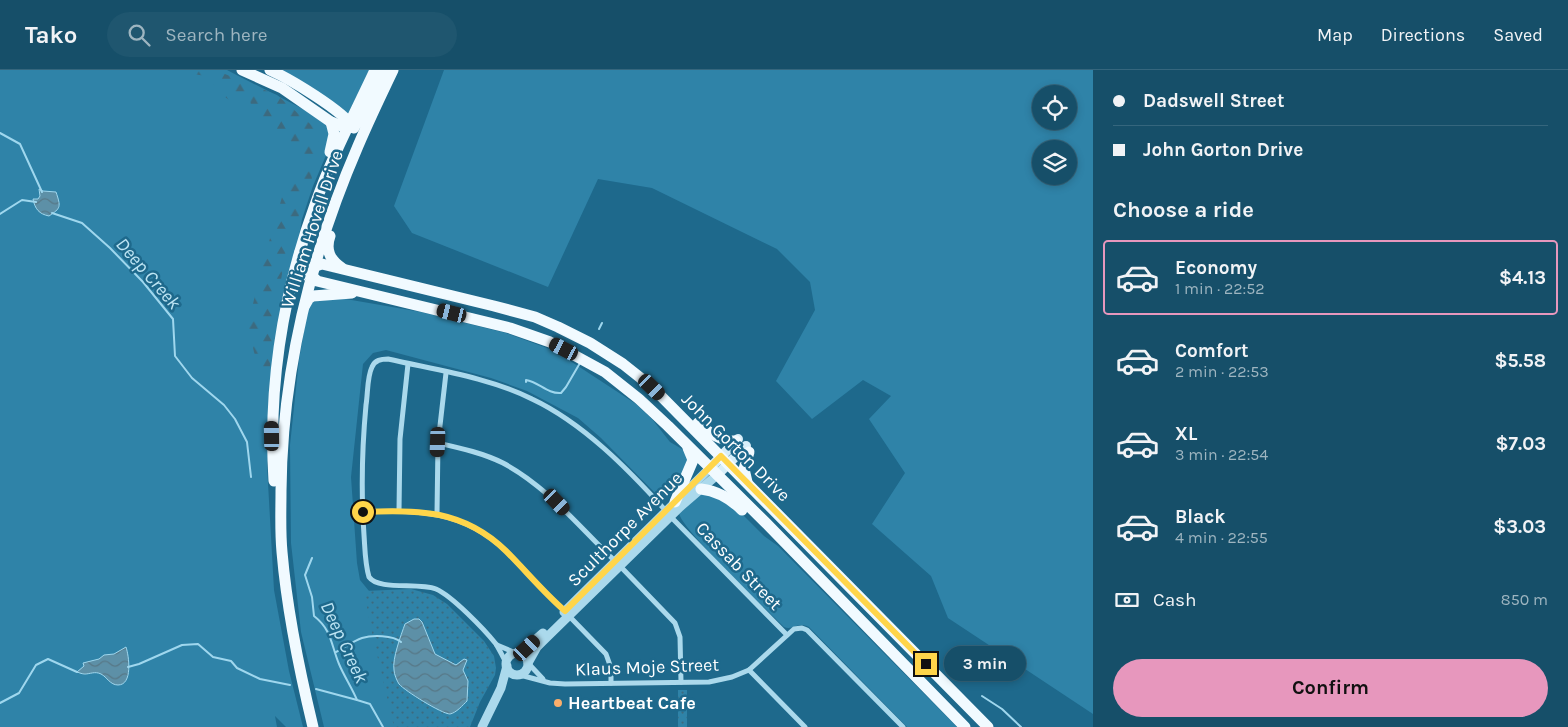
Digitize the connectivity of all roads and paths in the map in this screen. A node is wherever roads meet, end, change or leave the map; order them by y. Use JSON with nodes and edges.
{"nodes":[{"id":1,"x":242,"y":70,"type":"edge"},
{"id":2,"x":270,"y":70,"type":"edge"},
{"id":3,"x":375,"y":70,"type":"edge"},
{"id":4,"x":384,"y":70,"type":"edge"},
{"id":5,"x":393,"y":70,"type":"edge"},
{"id":6,"x":331,"y":122,"type":"junction"},
{"id":7,"x":350,"y":126,"type":"junction"},
{"id":8,"x":358,"y":145,"type":"junction"},
{"id":9,"x":338,"y":198,"type":"junction"},
{"id":10,"x":315,"y":204,"type":"junction"},
{"id":11,"x":300,"y":252,"type":"junction"},
{"id":12,"x":343,"y":269,"type":"junction"},
{"id":13,"x":311,"y":271,"type":"junction"},
{"id":14,"x":292,"y":285,"type":"junction"},
{"id":15,"x":361,"y":292,"type":"junction"},
{"id":16,"x":303,"y":308,"type":"junction"},
{"id":17,"x":408,"y":364,"type":"junction"},
{"id":18,"x":446,"y":373,"type":"junction"},
{"id":19,"x":652,"y":387,"type":"junction"},
{"id":20,"x":438,"y":442,"type":"junction"},
{"id":21,"x":685,"y":444,"type":"junction"},
{"id":22,"x":742,"y":444,"type":"junction"},
{"id":23,"x":725,"y":460,"type":"junction"},
{"id":24,"x":713,"y":471,"type":"junction"},
{"id":25,"x":747,"y":482,"type":"junction"},
{"id":26,"x":701,"y":489,"type":"junction"},
{"id":27,"x":675,"y":502,"type":"junction"},
{"id":28,"x":399,"y":511,"type":"junction"},
{"id":29,"x":363,"y":512,"type":"junction"},
{"id":30,"x":668,"y":513,"type":"junction"},
{"id":31,"x":437,"y":514,"type":"junction"},
{"id":32,"x":280,"y":525,"type":"junction"},
{"id":33,"x":780,"y":538,"type":"junction"},
{"id":34,"x":618,"y":564,"type":"junction"},
{"id":35,"x":567,"y":614,"type":"junction"},
{"id":36,"x":787,"y":635,"type":"junction"},
{"id":37,"x":497,"y":645,"type":"junction"},
{"id":38,"x":518,"y":654,"type":"junction"},
{"id":39,"x":528,"y":663,"type":"junction"},
{"id":40,"x":507,"y":665,"type":"junction"},
{"id":41,"x":749,"y":670,"type":"junction"},
{"id":42,"x":519,"y":675,"type":"junction"},
{"id":43,"x":545,"y":681,"type":"junction"},
{"id":44,"x":682,"y":682,"type":"junction"},
{"id":45,"x":611,"y":683,"type":"junction"},
{"id":46,"x":501,"y":688,"type":"junction"},
{"id":47,"x":313,"y":727,"type":"edge"},
{"id":48,"x":482,"y":727,"type":"edge"},
{"id":49,"x":805,"y":727,"type":"edge"},
{"id":50,"x":903,"y":727,"type":"edge"},
{"id":51,"x":965,"y":727,"type":"edge"},
{"id":52,"x":988,"y":727,"type":"edge"}],
"edges":[{"from":1,"to":6,"type":"main road"},
{"from":2,"to":7,"type":"main road"},
{"from":3,"to":7,"type":"main road","name":"William Hovell Drive"},
{"from":4,"to":7,"type":"main road"},
{"from":5,"to":8,"type":"main road","name":"William Hovell Drive"},
{"from":6,"to":7,"type":"main road"},
{"from":6,"to":10,"type":"main road"},
{"from":7,"to":8,"type":"main road"},
{"from":7,"to":10,"type":"main road","name":"William Hovell Drive"},
{"from":8,"to":9,"type":"main road","name":"William Hovell Drive"},
{"from":9,"to":12,"type":"main road"},
{"from":9,"to":13,"type":"main road","name":"William Hovell Drive"},
{"from":10,"to":11,"type":"main road","name":"William Hovell Drive"},
{"from":11,"to":13,"type":"main road"},
{"from":11,"to":14,"type":"main road","name":"William Hovell Drive"},
{"from":12,"to":13,"type":"main road","name":"John Gorton Drive"},
{"from":12,"to":19,"type":"main road","name":"John Gorton Drive"},
{"from":13,"to":14,"type":"main road"},
{"from":13,"to":15,"type":"main road","name":"John Gorton Drive"},
{"from":13,"to":16,"type":"main road","name":"William Hovell Drive"},
{"from":14,"to":32,"type":"main road","name":"William Hovell Drive"},
{"from":15,"to":16,"type":"main road"},
{"from":15,"to":21,"type":"main road","name":"John Gorton Drive"},
{"from":16,"to":32,"type":"main road","name":"William Hovell Drive"},
{"from":17,"to":18,"type":"street","name":"Cassab Street"},
{"from":17,"to":28,"type":"street"},
{"from":17,"to":29,"type":"street","name":"Cassab Street"},
{"from":18,"to":20,"type":"street"},
{"from":18,"to":30,"type":"street","name":"Cassab Street"},
{"from":19,"to":22,"type":"main road"},
{"from":19,"to":23,"type":"main road","name":"John Gorton Drive"},
{"from":20,"to":31,"type":"street"},
{"from":20,"to":34,"type":"street"},
{"from":21,"to":24,"type":"main road","name":"John Gorton Drive"},
{"from":21,"to":27,"type":"main road"},
{"from":22,"to":23,"type":"main road"},
{"from":22,"to":25,"type":"main road"},
{"from":23,"to":24,"type":"main road"},
{"from":23,"to":25,"type":"main road","name":"John Gorton Drive"},
{"from":24,"to":26,"type":"street","name":"Sculthorpe Avenue"},
{"from":24,"to":27,"type":"street","name":"Sculthorpe Avenue"},
{"from":24,"to":33,"type":"main road","name":"John Gorton Drive"},
{"from":25,"to":52,"type":"main road","name":"John Gorton Drive"},
{"from":26,"to":30,"type":"street","name":"Sculthorpe Avenue"},
{"from":26,"to":33,"type":"main road"},
{"from":27,"to":30,"type":"street","name":"Sculthorpe Avenue"},
{"from":28,"to":29,"type":"street"},
{"from":28,"to":31,"type":"street"},
{"from":29,"to":37,"type":"street","name":"Cassab Street"},
{"from":30,"to":34,"type":"street","name":"Sculthorpe Avenue"},
{"from":30,"to":36,"type":"street","name":"Cassab Street"},
{"from":31,"to":35,"type":"street"},
{"from":32,"to":47,"type":"main road","name":"William Hovell Drive"},
{"from":33,"to":51,"type":"main road","name":"John Gorton Drive"},
{"from":34,"to":35,"type":"street","name":"Sculthorpe Avenue"},
{"from":34,"to":44,"type":"street"},
{"from":35,"to":38,"type":"street","name":"Sculthorpe Avenue"},
{"from":35,"to":39,"type":"street","name":"Sculthorpe Avenue"},
{"from":35,"to":45,"type":"street"},
{"from":36,"to":41,"type":"street","name":"Klaus Moje Street"},
{"from":36,"to":50,"type":"street"},
{"from":37,"to":38,"type":"street"},
{"from":37,"to":40,"type":"street"},
{"from":38,"to":39,"type":"street"},
{"from":38,"to":40,"type":"street"},
{"from":39,"to":42,"type":"street"},
{"from":39,"to":43,"type":"street"},
{"from":40,"to":42,"type":"street"},
{"from":40,"to":46,"type":"street"},
{"from":41,"to":44,"type":"street","name":"Klaus Moje Street"},
{"from":41,"to":49,"type":"street"},
{"from":42,"to":43,"type":"street","name":"Klaus Moje Street"},
{"from":42,"to":46,"type":"street"},
{"from":43,"to":45,"type":"street","name":"Klaus Moje Street"},
{"from":44,"to":45,"type":"street","name":"Klaus Moje Street"},
{"from":46,"to":48,"type":"street"}]}
